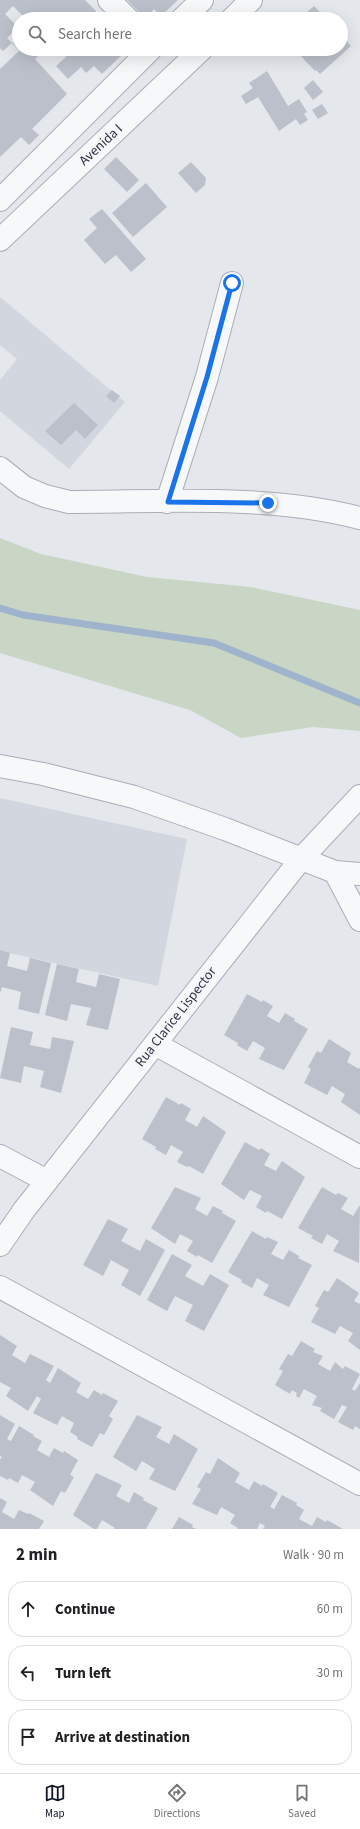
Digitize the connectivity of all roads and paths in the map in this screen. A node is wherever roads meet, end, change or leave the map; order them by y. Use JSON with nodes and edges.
{"nodes":[{"id":1,"x":109,"y":0,"type":"edge"},
{"id":2,"x":202,"y":0,"type":"edge"},
{"id":3,"x":251,"y":0,"type":"edge"},
{"id":4,"x":121,"y":12,"type":"edge"},
{"id":5,"x":189,"y":12,"type":"edge"},
{"id":6,"x":239,"y":12,"type":"edge"},
{"id":7,"x":144,"y":56,"type":"edge"},
{"id":8,"x":165,"y":56,"type":"edge"},
{"id":9,"x":195,"y":56,"type":"edge"},
{"id":10,"x":180,"y":71,"type":"junction"},
{"id":11,"x":0,"y":200,"type":"edge"},
{"id":12,"x":0,"y":240,"type":"edge"},
{"id":13,"x":232,"y":283,"type":"dead end"},
{"id":14,"x":0,"y":468,"type":"edge"},
{"id":15,"x":168,"y":502,"type":"junction"},
{"id":16,"x":358,"y":512,"type":"edge"},
{"id":17,"x":0,"y":766,"type":"edge"},
{"id":18,"x":360,"y":796,"type":"edge"},
{"id":19,"x":301,"y":859,"type":"junction"},
{"id":20,"x":335,"y":872,"type":"junction"},
{"id":21,"x":360,"y":874,"type":"edge"},
{"id":22,"x":360,"y":920,"type":"edge"},
{"id":23,"x":155,"y":1044,"type":"junction"},
{"id":24,"x":0,"y":1156,"type":"edge"},
{"id":25,"x":360,"y":1157,"type":"edge"},
{"id":26,"x":47,"y":1181,"type":"junction"},
{"id":27,"x":0,"y":1245,"type":"edge"},
{"id":28,"x":0,"y":1287,"type":"edge"},
{"id":29,"x":360,"y":1484,"type":"edge"}],
"edges":[{"from":1,"to":4,"type":"street"},
{"from":2,"to":5,"type":"street"},
{"from":3,"to":6,"type":"street"},
{"from":7,"to":11,"type":"street"},
{"from":8,"to":10,"type":"street"},
{"from":9,"to":10,"type":"street","name":"Avenida I"},
{"from":10,"to":12,"type":"street","name":"Avenida I"},
{"from":13,"to":15,"type":"street"},
{"from":14,"to":15,"type":"street"},
{"from":15,"to":16,"type":"street"},
{"from":17,"to":19,"type":"street"},
{"from":18,"to":19,"type":"street","name":"Rua Clarice Lispector"},
{"from":19,"to":20,"type":"street"},
{"from":19,"to":23,"type":"street","name":"Rua Clarice Lispector"},
{"from":20,"to":21,"type":"street"},
{"from":20,"to":22,"type":"street"},
{"from":23,"to":25,"type":"street"},
{"from":23,"to":26,"type":"street","name":"Rua Clarice Lispector"},
{"from":24,"to":26,"type":"street"},
{"from":26,"to":27,"type":"street","name":"Rua Clarice Lispector"},
{"from":28,"to":29,"type":"street"}]}
